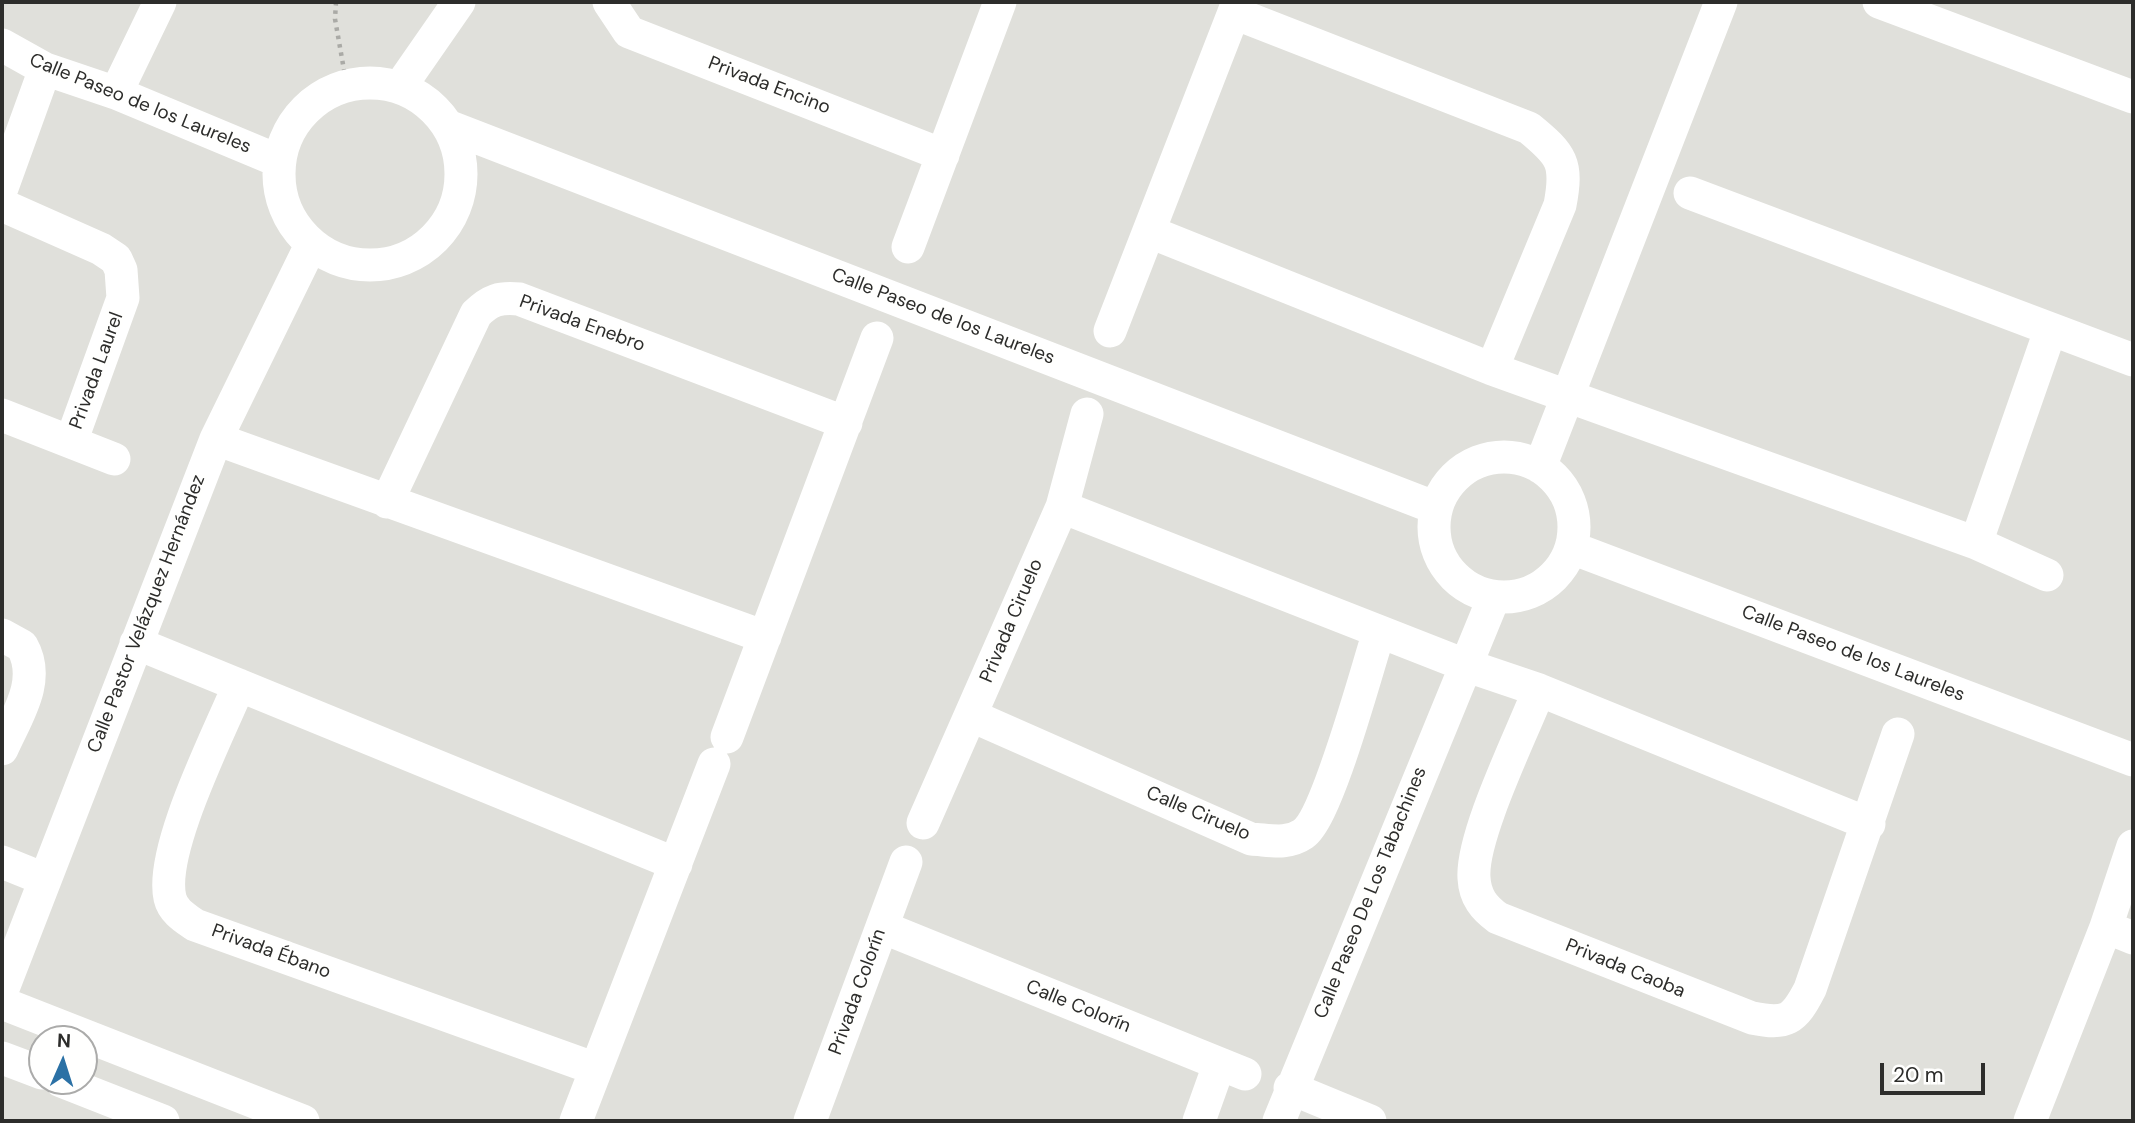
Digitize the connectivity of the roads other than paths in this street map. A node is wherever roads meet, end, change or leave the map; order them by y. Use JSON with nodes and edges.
{"nodes":[{"id":1,"x":160,"y":2,"type":"edge"},
{"id":2,"x":459,"y":2,"type":"edge"},
{"id":3,"x":609,"y":2,"type":"edge"},
{"id":4,"x":1000,"y":2,"type":"edge"},
{"id":5,"x":1721,"y":2,"type":"edge"},
{"id":6,"x":1892,"y":4,"type":"edge"},
{"id":7,"x":1236,"y":7,"type":"edge"},
{"id":8,"x":2,"y":45,"type":"edge"},
{"id":9,"x":45,"y":68,"type":"junction"},
{"id":10,"x":400,"y":87,"type":"junction"},
{"id":11,"x":2130,"y":88,"type":"edge"},
{"id":12,"x":116,"y":93,"type":"junction"},
{"id":13,"x":450,"y":127,"type":"junction"},
{"id":14,"x":943,"y":155,"type":"junction"},
{"id":15,"x":279,"y":161,"type":"junction"},
{"id":16,"x":2,"y":188,"type":"edge"},
{"id":17,"x":1690,"y":193,"type":"dead end"},
{"id":18,"x":2,"y":205,"type":"edge"},
{"id":19,"x":1150,"y":232,"type":"junction"},
{"id":20,"x":312,"y":245,"type":"junction"},
{"id":21,"x":908,"y":247,"type":"dead end"},
{"id":22,"x":1110,"y":331,"type":"dead end"},
{"id":23,"x":2050,"y":331,"type":"junction"},
{"id":24,"x":877,"y":338,"type":"dead end"},
{"id":25,"x":2133,"y":360,"type":"edge"},
{"id":26,"x":1492,"y":369,"type":"junction"},
{"id":27,"x":1568,"y":394,"type":"junction"},
{"id":28,"x":1087,"y":414,"type":"dead end"},
{"id":29,"x":2,"y":415,"type":"edge"},
{"id":30,"x":846,"y":423,"type":"junction"},
{"id":31,"x":216,"y":439,"type":"junction"},
{"id":32,"x":71,"y":442,"type":"junction"},
{"id":33,"x":114,"y":459,"type":"dead end"},
{"id":34,"x":1540,"y":467,"type":"junction"},
{"id":35,"x":387,"y":502,"type":"junction"},
{"id":36,"x":1062,"y":507,"type":"junction"},
{"id":37,"x":1436,"y":508,"type":"junction"},
{"id":38,"x":1976,"y":543,"type":"junction"},
{"id":39,"x":1572,"y":548,"type":"junction"},
{"id":40,"x":2048,"y":575,"type":"dead end"},
{"id":41,"x":1494,"y":597,"type":"junction"},
{"id":42,"x":1379,"y":632,"type":"junction"},
{"id":43,"x":2,"y":635,"type":"edge"},
{"id":44,"x":765,"y":638,"type":"junction"},
{"id":45,"x":136,"y":643,"type":"junction"},
{"id":46,"x":1465,"y":666,"type":"junction"},
{"id":47,"x":239,"y":685,"type":"junction"},
{"id":48,"x":1539,"y":690,"type":"junction"},
{"id":49,"x":972,"y":716,"type":"junction"},
{"id":50,"x":1898,"y":733,"type":"dead end"},
{"id":51,"x":2,"y":749,"type":"edge"},
{"id":52,"x":2133,"y":760,"type":"edge"},
{"id":53,"x":923,"y":823,"type":"dead end"},
{"id":54,"x":1869,"y":824,"type":"junction"},
{"id":55,"x":2133,"y":846,"type":"edge"},
{"id":56,"x":2,"y":862,"type":"edge"},
{"id":57,"x":906,"y":862,"type":"dead end"},
{"id":58,"x":676,"y":864,"type":"junction"},
{"id":59,"x":44,"y":879,"type":"junction"},
{"id":60,"x":882,"y":927,"type":"junction"},
{"id":61,"x":2120,"y":932,"type":"edge"},
{"id":62,"x":2,"y":991,"type":"edge"},
{"id":63,"x":2,"y":1003,"type":"edge"},
{"id":64,"x":2,"y":1058,"type":"edge"},
{"id":65,"x":28,"y":1068,"type":"edge"},
{"id":66,"x":596,"y":1069,"type":"junction"},
{"id":67,"x":1290,"y":1088,"type":"junction"},
{"id":68,"x":97,"y":1095,"type":"edge"},
{"id":69,"x":163,"y":1121,"type":"edge"},
{"id":70,"x":303,"y":1121,"type":"edge"},
{"id":71,"x":576,"y":1121,"type":"edge"},
{"id":72,"x":810,"y":1121,"type":"edge"},
{"id":73,"x":1199,"y":1121,"type":"edge"},
{"id":74,"x":1279,"y":1121,"type":"edge"},
{"id":75,"x":1370,"y":1121,"type":"edge"},
{"id":76,"x":2030,"y":1121,"type":"edge"}],
"edges":[{"from":1,"to":12,"type":"street"},
{"from":2,"to":10,"type":"street"},
{"from":3,"to":14,"type":"street","name":"Privada Encino"},
{"from":4,"to":14,"type":"street"},
{"from":5,"to":27,"type":"street"},
{"from":6,"to":11,"type":"street"},
{"from":7,"to":19,"type":"street"},
{"from":7,"to":26,"type":"street"},
{"from":8,"to":9,"type":"street","name":"Calle Paseo de los Laureles"},
{"from":9,"to":12,"type":"street","name":"Calle Paseo de los Laureles"},
{"from":9,"to":16,"type":"street"},
{"from":10,"to":13,"type":"street"},
{"from":10,"to":15,"type":"street"},
{"from":12,"to":15,"type":"street","name":"Calle Paseo de los Laureles"},
{"from":13,"to":20,"type":"street"},
{"from":13,"to":37,"type":"street","name":"Calle Paseo de los Laureles"},
{"from":14,"to":21,"type":"street"},
{"from":15,"to":20,"type":"street"},
{"from":17,"to":23,"type":"street"},
{"from":18,"to":32,"type":"street","name":"Privada Laurel"},
{"from":19,"to":22,"type":"street"},
{"from":19,"to":26,"type":"street"},
{"from":20,"to":31,"type":"street","name":"Calle Pastor Velázquez Hernández"},
{"from":23,"to":25,"type":"street"},
{"from":23,"to":38,"type":"street"},
{"from":24,"to":30,"type":"street"},
{"from":26,"to":27,"type":"street"},
{"from":27,"to":34,"type":"street"},
{"from":27,"to":38,"type":"street"},
{"from":28,"to":36,"type":"street","name":"Privada Ciruelo"},
{"from":29,"to":32,"type":"street","name":"Privada Laurel"},
{"from":30,"to":35,"type":"street","name":"Privada Enebro"},
{"from":30,"to":44,"type":"street"},
{"from":31,"to":35,"type":"street"},
{"from":31,"to":45,"type":"street","name":"Calle Pastor Velázquez Hernández"},
{"from":32,"to":33,"type":"street","name":"Privada Laurel"},
{"from":34,"to":37,"type":"street"},
{"from":34,"to":39,"type":"street"},
{"from":35,"to":44,"type":"street"},
{"from":36,"to":42,"type":"street"},
{"from":36,"to":49,"type":"street","name":"Privada Ciruelo"},
{"from":37,"to":41,"type":"street"},
{"from":38,"to":40,"type":"street"},
{"from":39,"to":41,"type":"street"},
{"from":39,"to":52,"type":"street","name":"Calle Paseo de los Laureles"},
{"from":41,"to":46,"type":"street","name":"Calle Paseo De Los Tabachines"},
{"from":42,"to":46,"type":"street"},
{"from":42,"to":49,"type":"street","name":"Calle Ciruelo"},
{"from":43,"to":51,"type":"street"},
{"from":44,"to":58,"type":"street"},
{"from":45,"to":47,"type":"street"},
{"from":45,"to":59,"type":"street","name":"Calle Pastor Velázquez Hernández"},
{"from":46,"to":48,"type":"street"},
{"from":46,"to":67,"type":"street","name":"Calle Paseo De Los Tabachines"},
{"from":47,"to":58,"type":"street"},
{"from":47,"to":66,"type":"street","name":"Privada Ébano"},
{"from":48,"to":54,"type":"street"},
{"from":48,"to":54,"type":"street","name":"Privada Caoba"},
{"from":49,"to":53,"type":"street","name":"Privada Ciruelo"},
{"from":50,"to":54,"type":"street","name":"Privada Caoba"},
{"from":55,"to":61,"type":"street"},
{"from":56,"to":59,"type":"street"},
{"from":57,"to":60,"type":"street","name":"Privada Colorín"},
{"from":58,"to":66,"type":"street"},
{"from":59,"to":62,"type":"street","name":"Calle Pastor Velázquez Hernández"},
{"from":60,"to":72,"type":"street","name":"Privada Colorín"},
{"from":60,"to":73,"type":"street","name":"Calle Colorín"},
{"from":61,"to":76,"type":"street"},
{"from":63,"to":70,"type":"street"},
{"from":64,"to":65,"type":"street"},
{"from":66,"to":71,"type":"street"},
{"from":67,"to":74,"type":"street","name":"Calle Paseo De Los Tabachines"},
{"from":67,"to":75,"type":"street"},
{"from":68,"to":69,"type":"street"}]}
